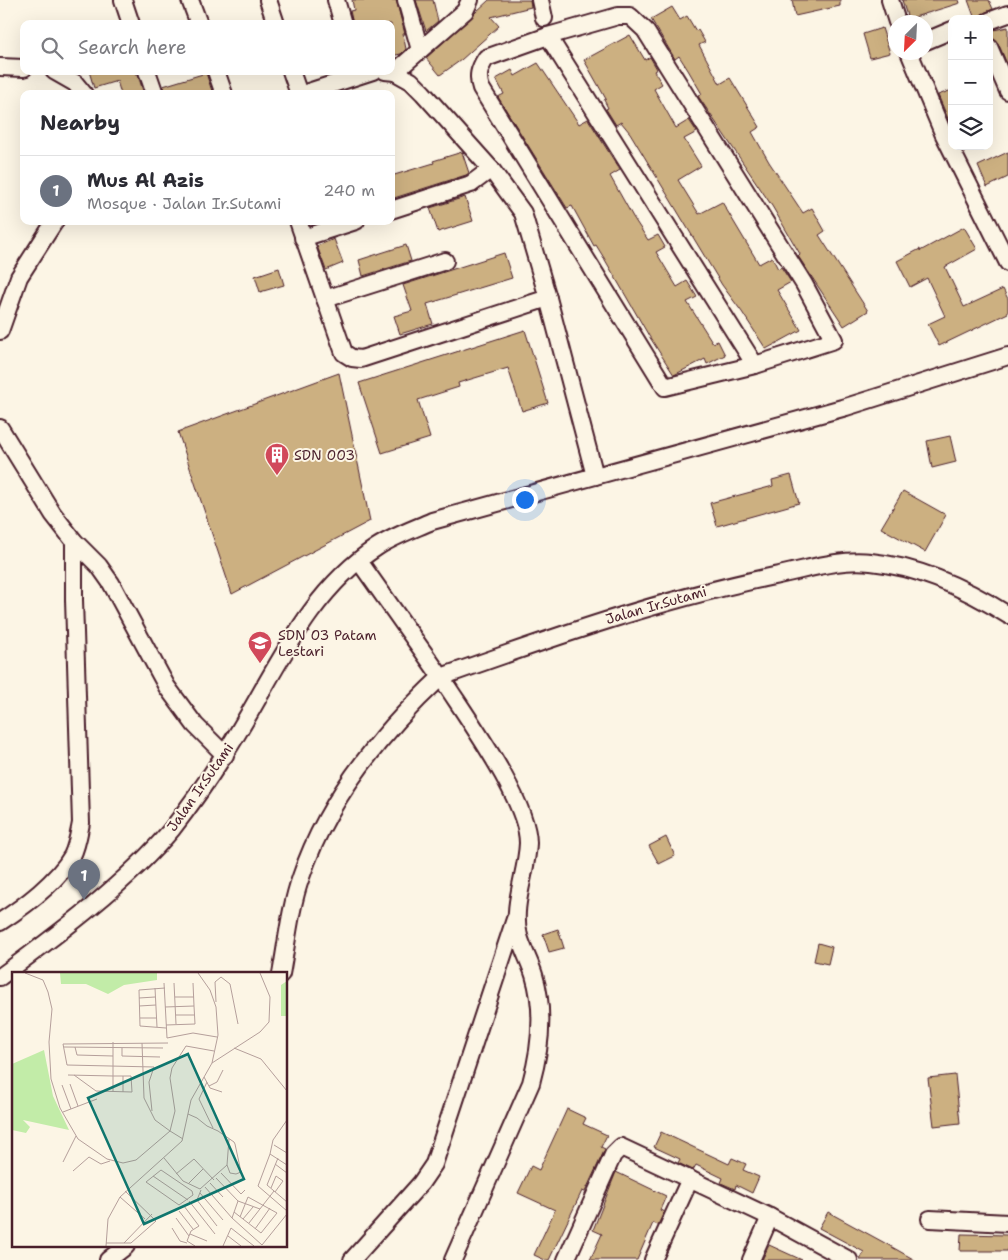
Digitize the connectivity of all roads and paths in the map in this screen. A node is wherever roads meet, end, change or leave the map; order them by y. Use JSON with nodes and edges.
{"nodes":[{"id":1,"x":123,"y":0,"type":"edge"},
{"id":2,"x":190,"y":0,"type":"edge"},
{"id":3,"x":268,"y":0,"type":"edge"},
{"id":4,"x":336,"y":0,"type":"edge"},
{"id":5,"x":406,"y":0,"type":"edge"},
{"id":6,"x":470,"y":0,"type":"edge"},
{"id":7,"x":540,"y":0,"type":"edge"},
{"id":8,"x":890,"y":0,"type":"edge"},
{"id":9,"x":1008,"y":14,"type":"edge"},
{"id":10,"x":895,"y":15,"type":"edge"},
{"id":11,"x":544,"y":18,"type":"dead end"},
{"id":12,"x":130,"y":20,"type":"edge"},
{"id":13,"x":198,"y":20,"type":"edge"},
{"id":14,"x":275,"y":20,"type":"edge"},
{"id":15,"x":342,"y":20,"type":"edge"},
{"id":16,"x":993,"y":20,"type":"edge"},
{"id":17,"x":948,"y":32,"type":"edge"},
{"id":18,"x":548,"y":36,"type":"junction"},
{"id":19,"x":933,"y":38,"type":"edge"},
{"id":20,"x":420,"y":50,"type":"junction"},
{"id":21,"x":993,"y":56,"type":"edge"},
{"id":22,"x":912,"y":60,"type":"edge"},
{"id":23,"x":0,"y":68,"type":"edge"},
{"id":24,"x":20,"y":68,"type":"edge"},
{"id":25,"x":395,"y":68,"type":"edge"},
{"id":26,"x":395,"y":73,"type":"edge"},
{"id":27,"x":61,"y":75,"type":"edge"},
{"id":28,"x":148,"y":75,"type":"edge"},
{"id":29,"x":217,"y":75,"type":"edge"},
{"id":30,"x":293,"y":75,"type":"edge"},
{"id":31,"x":356,"y":75,"type":"edge"},
{"id":32,"x":81,"y":90,"type":"edge"},
{"id":33,"x":154,"y":90,"type":"edge"},
{"id":34,"x":223,"y":90,"type":"edge"},
{"id":35,"x":299,"y":90,"type":"edge"},
{"id":36,"x":312,"y":90,"type":"edge"},
{"id":37,"x":1008,"y":90,"type":"edge"},
{"id":38,"x":491,"y":169,"type":"junction"},
{"id":39,"x":395,"y":209,"type":"edge"},
{"id":40,"x":52,"y":225,"type":"edge"},
{"id":41,"x":299,"y":225,"type":"edge"},
{"id":42,"x":344,"y":225,"type":"edge"},
{"id":43,"x":304,"y":238,"type":"junction"},
{"id":44,"x":445,"y":261,"type":"dead end"},
{"id":45,"x":1008,"y":263,"type":"edge"},
{"id":46,"x":548,"y":298,"type":"junction"},
{"id":47,"x":325,"y":299,"type":"junction"},
{"id":48,"x":0,"y":331,"type":"edge"},
{"id":49,"x":1008,"y":356,"type":"edge"},
{"id":50,"x":755,"y":365,"type":"junction"},
{"id":51,"x":0,"y":428,"type":"edge"},
{"id":52,"x":595,"y":476,"type":"junction"},
{"id":53,"x":74,"y":541,"type":"junction"},
{"id":54,"x":359,"y":561,"type":"junction"},
{"id":55,"x":1008,"y":614,"type":"edge"},
{"id":56,"x":441,"y":677,"type":"junction"},
{"id":57,"x":224,"y":755,"type":"junction"},
{"id":58,"x":517,"y":914,"type":"junction"},
{"id":59,"x":0,"y":922,"type":"edge"},
{"id":60,"x":281,"y":972,"type":"edge"},
{"id":61,"x":0,"y":977,"type":"edge"},
{"id":62,"x":690,"y":1178,"type":"junction"},
{"id":63,"x":770,"y":1216,"type":"junction"},
{"id":64,"x":930,"y":1219,"type":"dead end"},
{"id":65,"x":1008,"y":1223,"type":"edge"},
{"id":66,"x":123,"y":1248,"type":"edge"},
{"id":67,"x":108,"y":1260,"type":"edge"},
{"id":68,"x":352,"y":1260,"type":"edge"},
{"id":69,"x":453,"y":1260,"type":"edge"},
{"id":70,"x":566,"y":1260,"type":"edge"},
{"id":71,"x":654,"y":1260,"type":"edge"},
{"id":72,"x":751,"y":1260,"type":"edge"},
{"id":73,"x":848,"y":1260,"type":"edge"}],
"edges":[{"from":1,"to":12,"type":"street"},
{"from":2,"to":13,"type":"street"},
{"from":3,"to":14,"type":"street"},
{"from":4,"to":15,"type":"street"},
{"from":5,"to":20,"type":"street"},
{"from":6,"to":20,"type":"street"},
{"from":7,"to":11,"type":"street"},
{"from":8,"to":10,"type":"street"},
{"from":9,"to":16,"type":"street"},
{"from":17,"to":19,"type":"street"},
{"from":18,"to":50,"type":"street"},
{"from":18,"to":50,"type":"street"},
{"from":18,"to":50,"type":"street"},
{"from":20,"to":25,"type":"street"},
{"from":21,"to":37,"type":"street"},
{"from":22,"to":45,"type":"street"},
{"from":23,"to":24,"type":"street"},
{"from":26,"to":38,"type":"street"},
{"from":27,"to":32,"type":"street"},
{"from":28,"to":33,"type":"street"},
{"from":29,"to":34,"type":"street"},
{"from":30,"to":35,"type":"street"},
{"from":31,"to":36,"type":"street"},
{"from":38,"to":39,"type":"street"},
{"from":38,"to":46,"type":"street"},
{"from":40,"to":48,"type":"street"},
{"from":41,"to":43,"type":"street"},
{"from":42,"to":43,"type":"street"},
{"from":43,"to":47,"type":"street"},
{"from":44,"to":47,"type":"street"},
{"from":46,"to":47,"type":"street"},
{"from":46,"to":52,"type":"street"},
{"from":49,"to":52,"type":"street","name":"Jalan Ir.Sutami"},
{"from":51,"to":53,"type":"street"},
{"from":52,"to":54,"type":"street","name":"Jalan Ir.Sutami"},
{"from":53,"to":57,"type":"street"},
{"from":53,"to":59,"type":"street"},
{"from":54,"to":56,"type":"street"},
{"from":54,"to":57,"type":"street","name":"Jalan Ir.Sutami"},
{"from":55,"to":56,"type":"street","name":"Jalan Ir.Sutami"},
{"from":56,"to":58,"type":"street"},
{"from":56,"to":60,"type":"street"},
{"from":57,"to":61,"type":"street","name":"Jalan Ir.Sutami"},
{"from":58,"to":68,"type":"street"},
{"from":58,"to":69,"type":"street"},
{"from":62,"to":63,"type":"street"},
{"from":62,"to":70,"type":"street"},
{"from":62,"to":71,"type":"street"},
{"from":63,"to":72,"type":"street"},
{"from":63,"to":73,"type":"street"},
{"from":64,"to":65,"type":"street"},
{"from":66,"to":67,"type":"street"}]}
